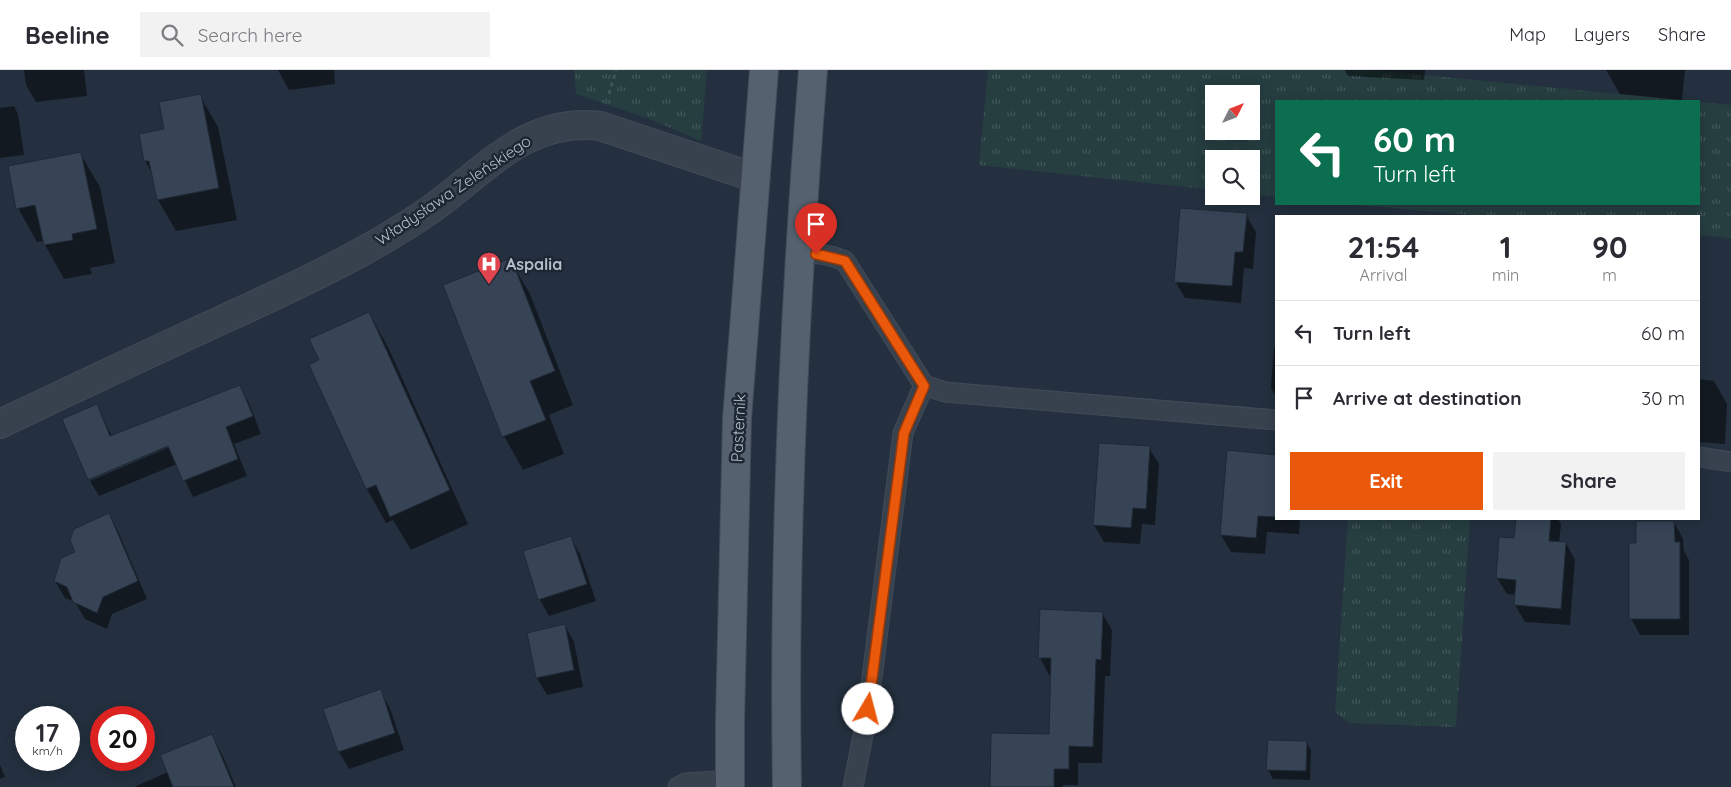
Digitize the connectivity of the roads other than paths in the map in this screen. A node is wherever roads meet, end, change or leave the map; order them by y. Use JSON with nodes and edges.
{"nodes":[{"id":1,"x":764,"y":70,"type":"edge"},
{"id":2,"x":813,"y":70,"type":"edge"},
{"id":3,"x":756,"y":178,"type":"junction"},
{"id":4,"x":800,"y":251,"type":"junction"},
{"id":5,"x":924,"y":386,"type":"junction"},
{"id":6,"x":1275,"y":420,"type":"edge"},
{"id":7,"x":0,"y":424,"type":"edge"},
{"id":8,"x":1700,"y":457,"type":"edge"},
{"id":9,"x":1731,"y":462,"type":"edge"},
{"id":10,"x":730,"y":783,"type":"edge"},
{"id":11,"x":678,"y":787,"type":"edge"},
{"id":12,"x":787,"y":787,"type":"edge"},
{"id":13,"x":853,"y":787,"type":"edge"}],
"edges":[{"from":1,"to":3,"type":"main road","name":"Pasternik"},
{"from":2,"to":4,"type":"main road"},
{"from":3,"to":7,"type":"street","name":"Władysława Żeleńskiego"},
{"from":3,"to":10,"type":"main road","name":"Pasternik"},
{"from":4,"to":5,"type":"lane"},
{"from":4,"to":12,"type":"main road"},
{"from":5,"to":6,"type":"lane"},
{"from":5,"to":13,"type":"lane"},
{"from":8,"to":9,"type":"lane"},
{"from":10,"to":11,"type":"lane"}]}
